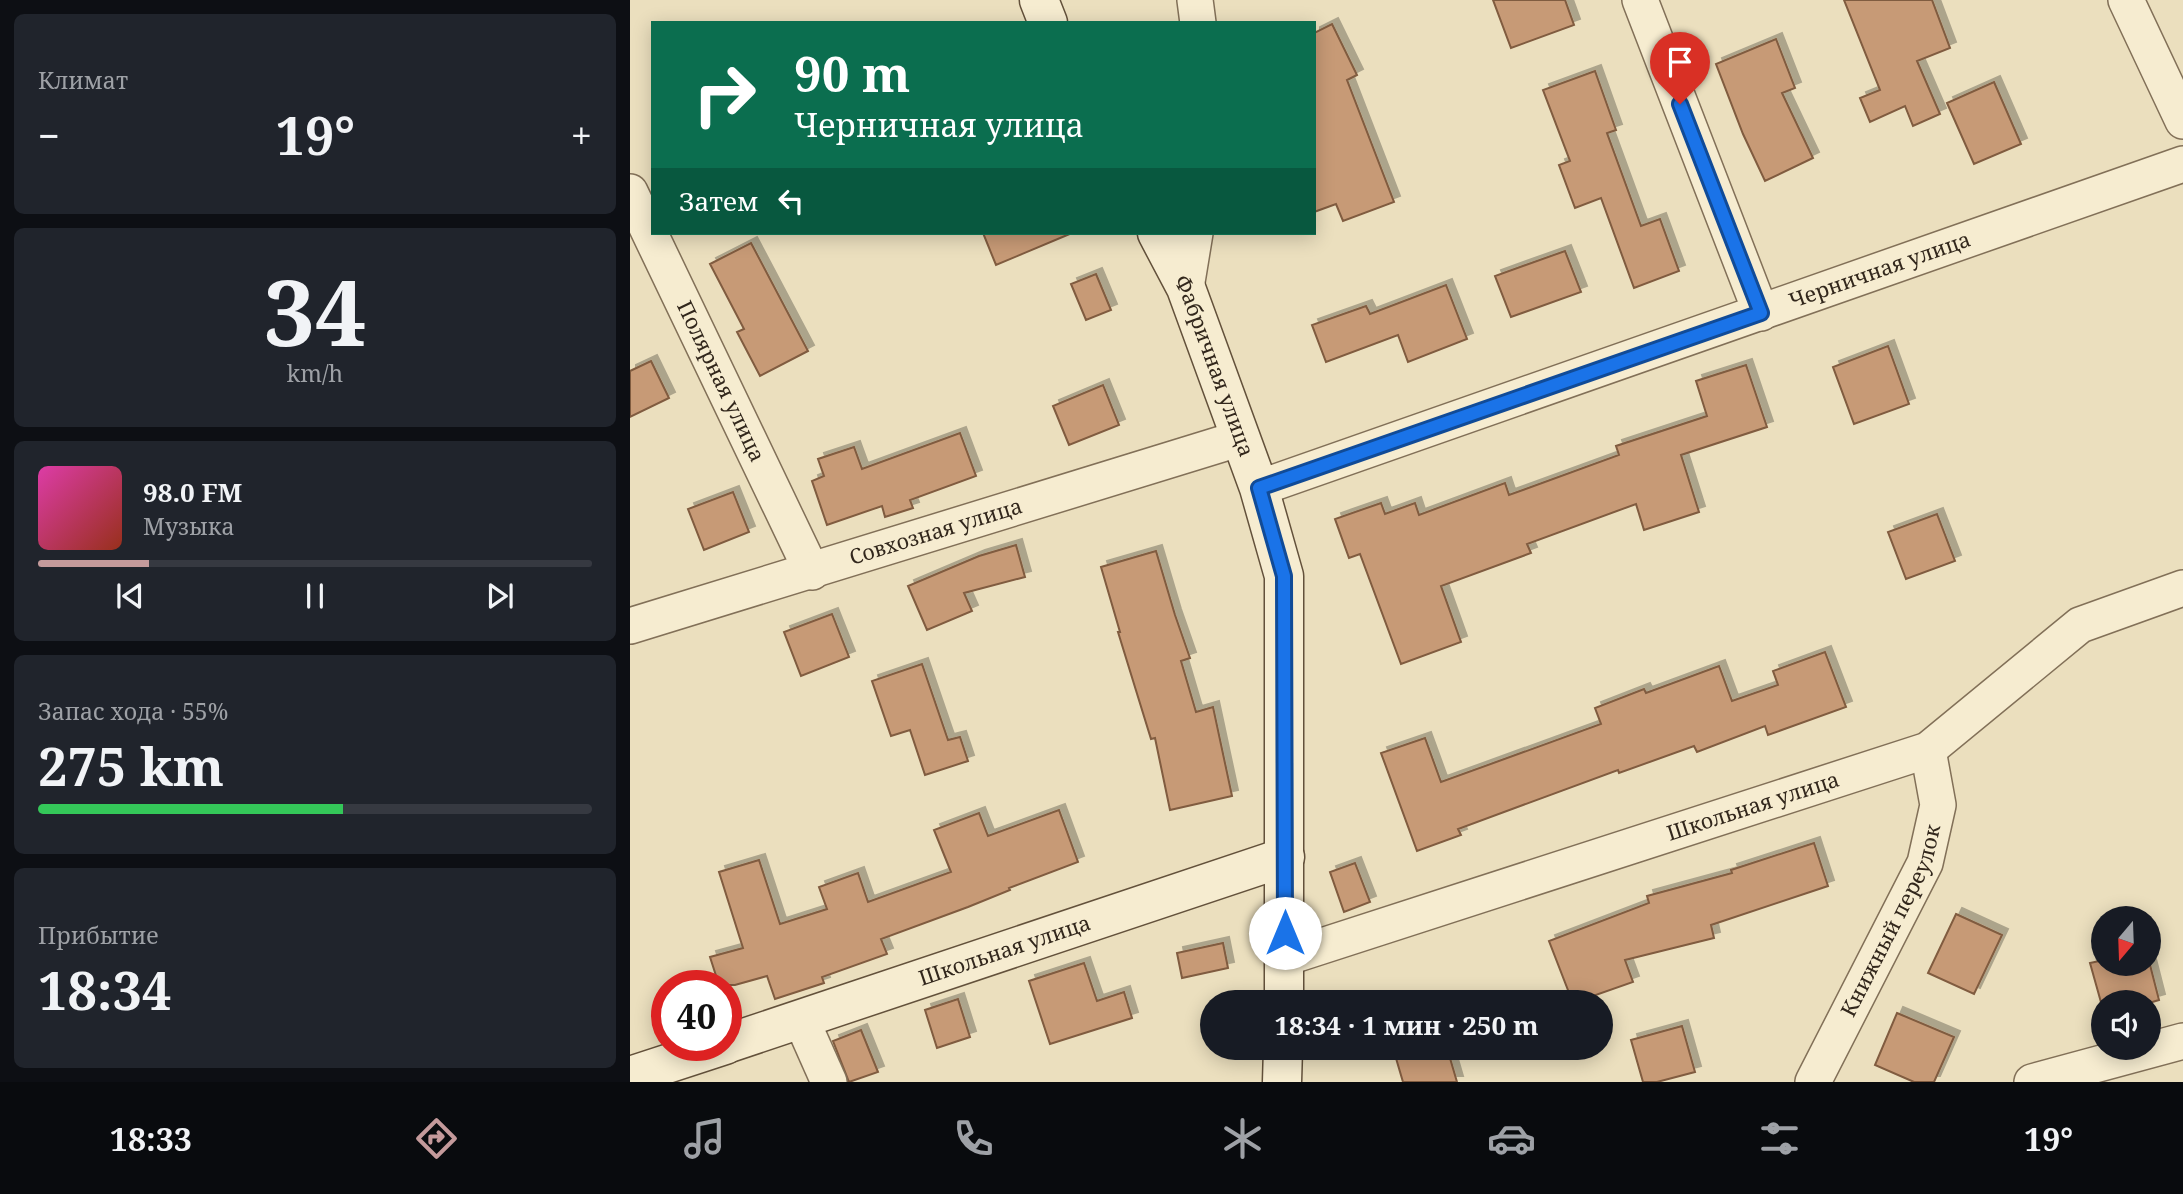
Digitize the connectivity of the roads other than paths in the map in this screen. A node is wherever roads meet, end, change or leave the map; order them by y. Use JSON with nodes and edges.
{"nodes":[{"id":1,"x":1039,"y":0,"type":"edge"},
{"id":2,"x":1195,"y":0,"type":"edge"},
{"id":3,"x":1640,"y":0,"type":"edge"},
{"id":4,"x":2126,"y":0,"type":"edge"},
{"id":5,"x":1047,"y":21,"type":"edge"},
{"id":6,"x":1198,"y":21,"type":"edge"},
{"id":7,"x":2183,"y":121,"type":"edge"},
{"id":8,"x":2183,"y":164,"type":"edge"},
{"id":9,"x":630,"y":192,"type":"edge"},
{"id":10,"x":1182,"y":235,"type":"edge"},
{"id":11,"x":1761,"y":313,"type":"junction"},
{"id":12,"x":1241,"y":438,"type":"junction"},
{"id":13,"x":1259,"y":488,"type":"junction"},
{"id":14,"x":812,"y":572,"type":"junction"},
{"id":15,"x":2183,"y":588,"type":"edge"},
{"id":16,"x":630,"y":626,"type":"edge"},
{"id":17,"x":1928,"y":750,"type":"junction"},
{"id":18,"x":1284,"y":857,"type":"junction"},
{"id":19,"x":1285,"y":958,"type":"junction"},
{"id":20,"x":1284,"y":990,"type":"edge"},
{"id":21,"x":801,"y":1019,"type":"junction"},
{"id":22,"x":742,"y":1038,"type":"edge"},
{"id":23,"x":2183,"y":1041,"type":"edge"},
{"id":24,"x":1283,"y":1060,"type":"edge"},
{"id":25,"x":675,"y":1061,"type":"edge"},
{"id":26,"x":630,"y":1076,"type":"edge"},
{"id":27,"x":829,"y":1082,"type":"edge"},
{"id":28,"x":1282,"y":1082,"type":"edge"},
{"id":29,"x":1812,"y":1082,"type":"edge"},
{"id":30,"x":2032,"y":1082,"type":"edge"}],
"edges":[{"from":1,"to":5,"type":"street"},
{"from":2,"to":6,"type":"street"},
{"from":3,"to":11,"type":"street"},
{"from":4,"to":7,"type":"street"},
{"from":8,"to":11,"type":"street","name":"Черничная улица"},
{"from":9,"to":14,"type":"street","name":"Полярная улица"},
{"from":10,"to":12,"type":"street","name":"Фабричная улица"},
{"from":11,"to":13,"type":"street","name":"Черничная улица"},
{"from":12,"to":13,"type":"street","name":"Фабричная улица"},
{"from":12,"to":14,"type":"street","name":"Совхозная улица"},
{"from":13,"to":18,"type":"street","name":"Фабричная улица"},
{"from":14,"to":16,"type":"street","name":"Совхозная улица"},
{"from":15,"to":17,"type":"street","name":"Школьная улица"},
{"from":17,"to":19,"type":"street","name":"Школьная улица"},
{"from":17,"to":29,"type":"street","name":"Книжный переулок"},
{"from":18,"to":19,"type":"street","name":"Фабричная улица"},
{"from":18,"to":21,"type":"street","name":"Школьная улица"},
{"from":19,"to":20,"type":"street","name":"Фабричная улица"},
{"from":21,"to":22,"type":"street","name":"Школьная улица"},
{"from":21,"to":27,"type":"street"},
{"from":23,"to":30,"type":"street"},
{"from":24,"to":28,"type":"street"},
{"from":25,"to":26,"type":"street","name":"Школьная улица"}]}
